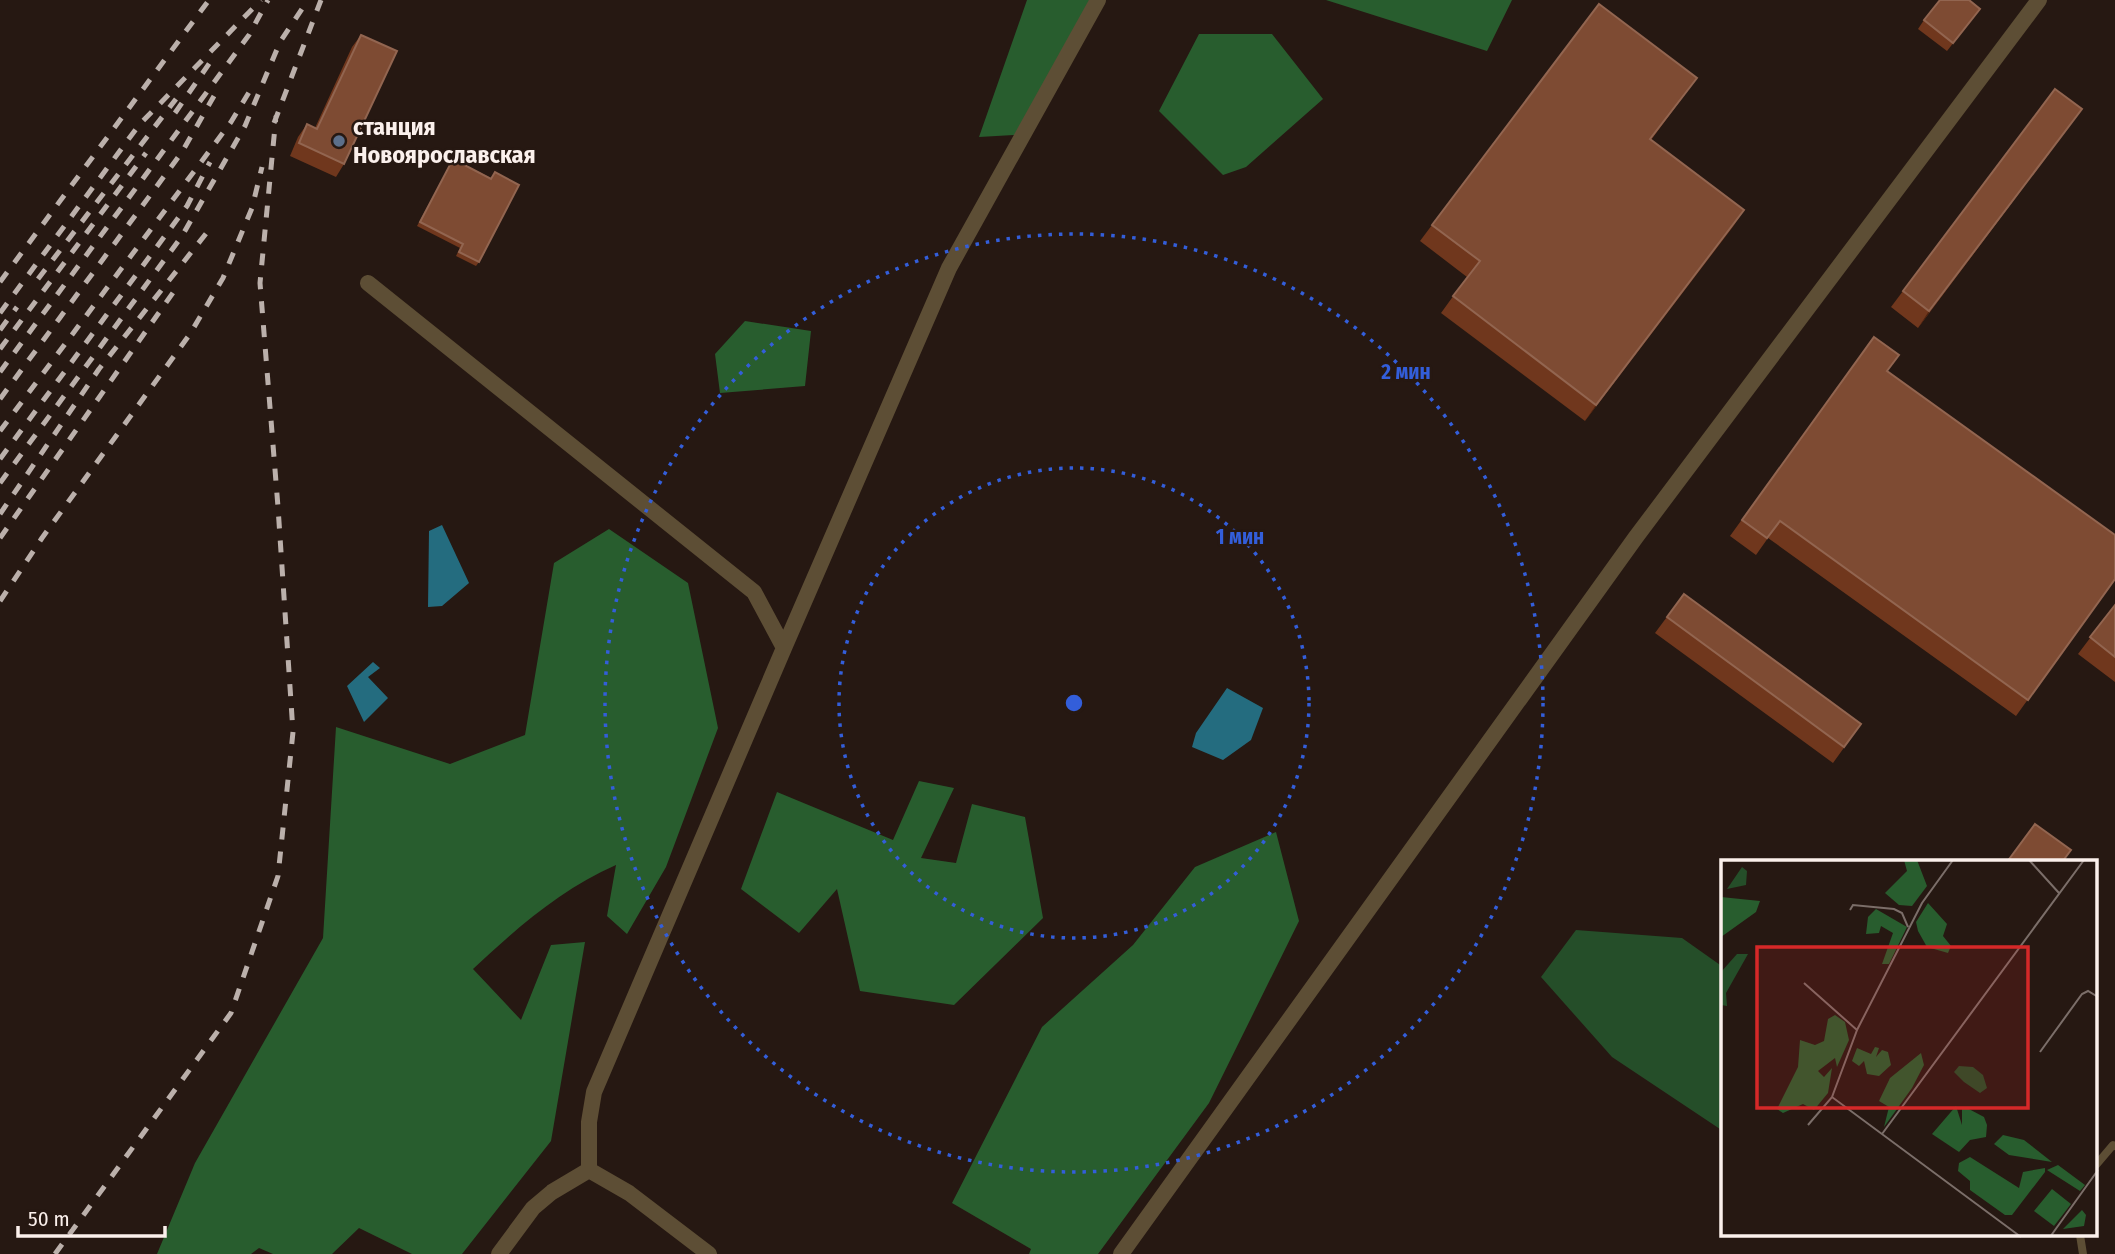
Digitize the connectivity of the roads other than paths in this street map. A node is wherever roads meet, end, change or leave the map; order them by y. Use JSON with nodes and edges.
{"nodes":[{"id":1,"x":1098,"y":0,"type":"edge"},
{"id":2,"x":2039,"y":0,"type":"edge"},
{"id":3,"x":368,"y":283,"type":"dead end"},
{"id":4,"x":784,"y":648,"type":"junction"},
{"id":5,"x":2115,"y":1146,"type":"edge"},
{"id":6,"x":2098,"y":1163,"type":"edge"},
{"id":7,"x":589,"y":1170,"type":"junction"},
{"id":8,"x":2080,"y":1236,"type":"edge"},
{"id":9,"x":499,"y":1254,"type":"edge"},
{"id":10,"x":709,"y":1254,"type":"edge"},
{"id":11,"x":1121,"y":1254,"type":"edge"},
{"id":12,"x":2083,"y":1254,"type":"edge"}],
"edges":[{"from":1,"to":4,"type":"street"},
{"from":2,"to":11,"type":"street"},
{"from":3,"to":4,"type":"street"},
{"from":4,"to":7,"type":"street"},
{"from":5,"to":6,"type":"lane"},
{"from":7,"to":9,"type":"street"},
{"from":7,"to":10,"type":"street"},
{"from":8,"to":12,"type":"lane"}]}
